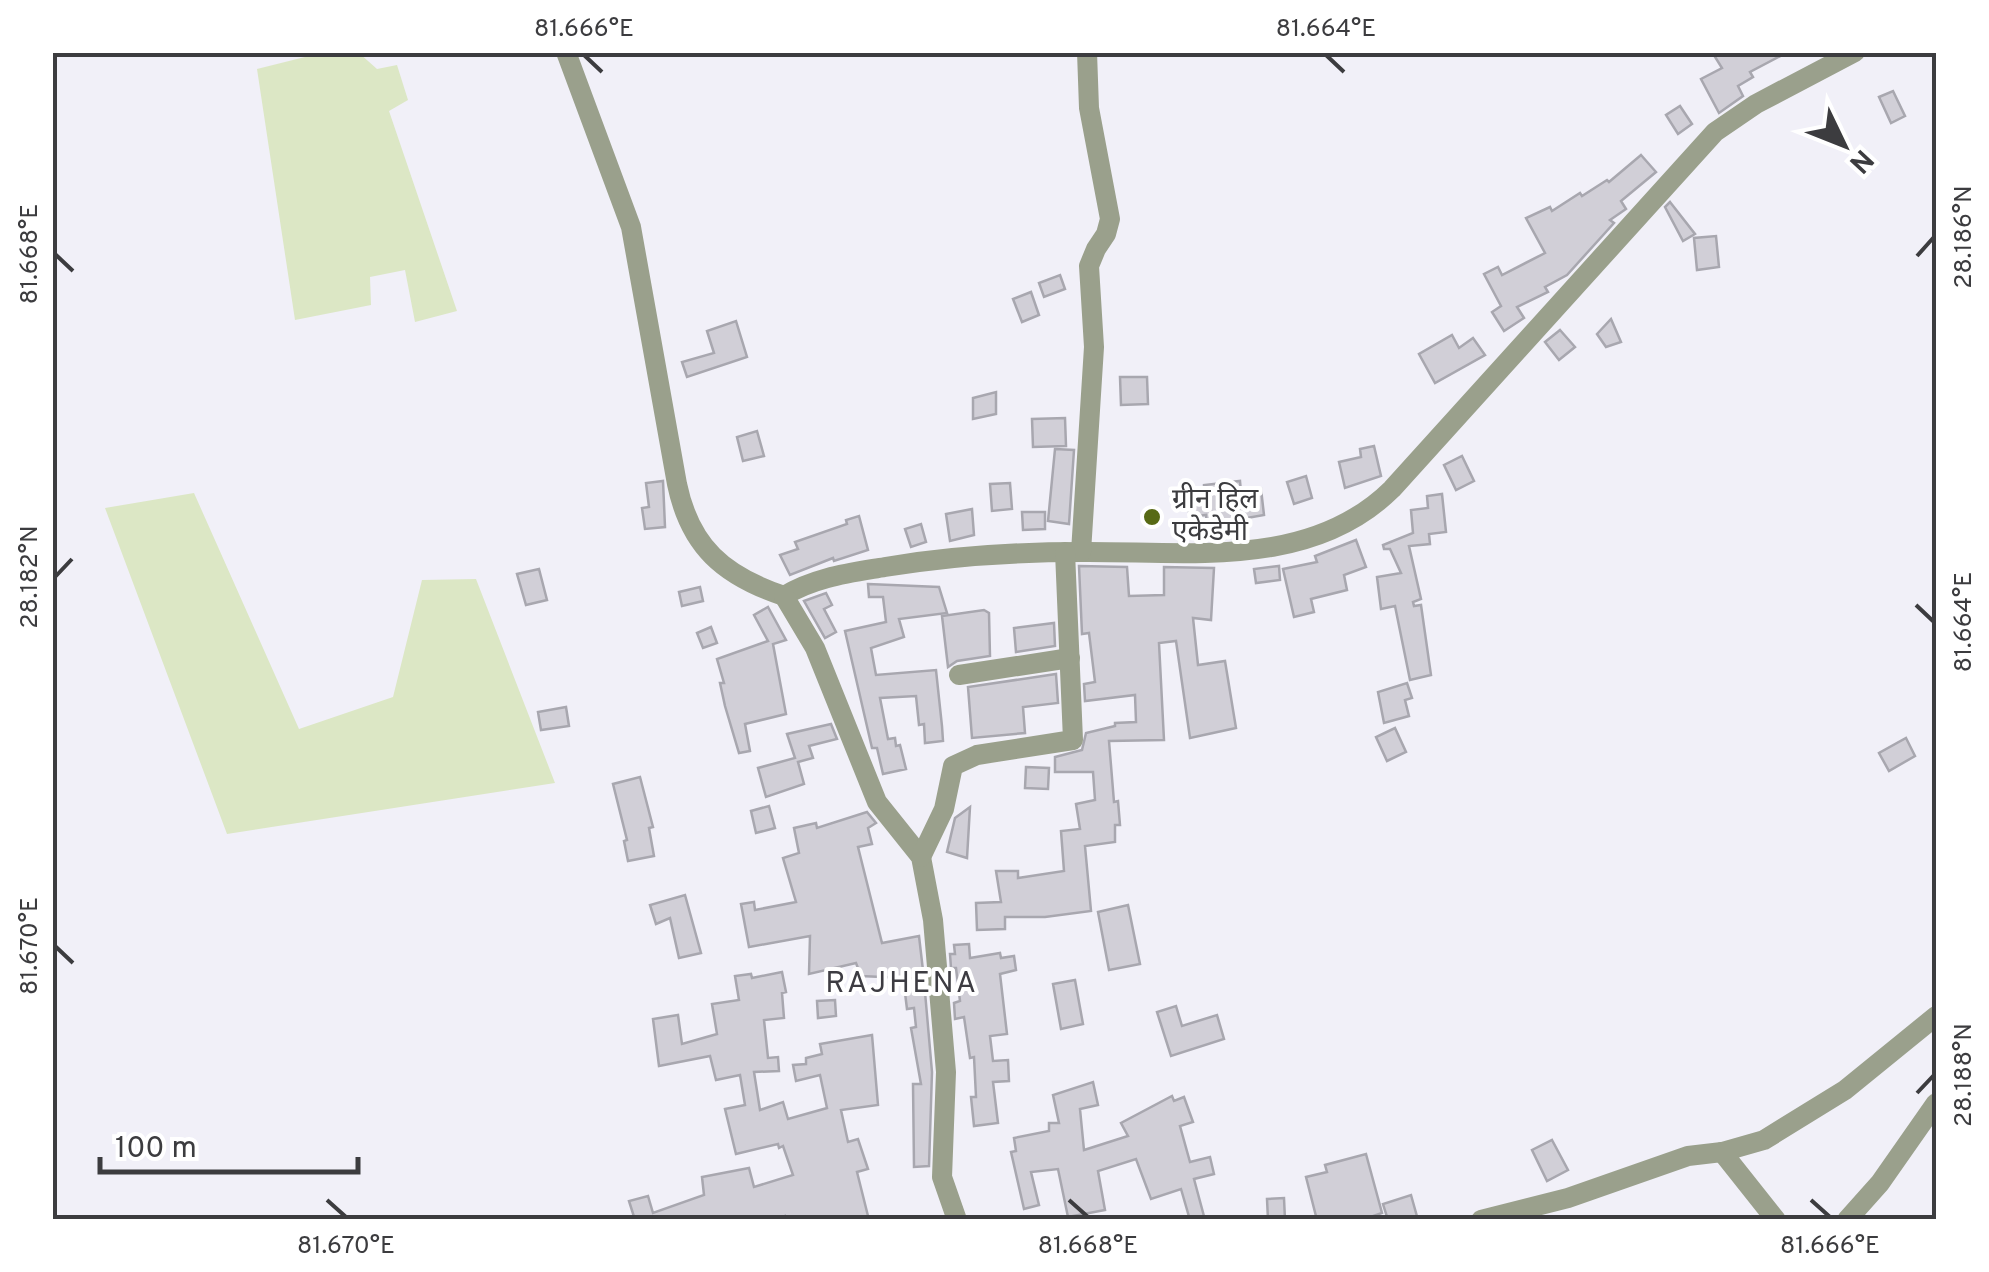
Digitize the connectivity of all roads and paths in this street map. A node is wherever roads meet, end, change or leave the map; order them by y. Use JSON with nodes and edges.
{"nodes":[{"id":1,"x":566,"y":52,"type":"edge"},
{"id":2,"x":1088,"y":52,"type":"edge"},
{"id":3,"x":1855,"y":52,"type":"edge"},
{"id":4,"x":1073,"y":552,"type":"junction"},
{"id":5,"x":784,"y":596,"type":"junction"},
{"id":6,"x":1070,"y":658,"type":"junction"},
{"id":7,"x":959,"y":675,"type":"dead end"},
{"id":8,"x":921,"y":857,"type":"junction"},
{"id":9,"x":1936,"y":1016,"type":"edge"},
{"id":10,"x":1936,"y":1103,"type":"edge"},
{"id":11,"x":1722,"y":1152,"type":"junction"},
{"id":12,"x":957,"y":1220,"type":"edge"},
{"id":13,"x":1481,"y":1220,"type":"edge"},
{"id":14,"x":1776,"y":1220,"type":"edge"},
{"id":15,"x":1847,"y":1220,"type":"edge"}],
"edges":[{"from":1,"to":5,"type":"street"},
{"from":2,"to":4,"type":"street"},
{"from":3,"to":4,"type":"street"},
{"from":4,"to":5,"type":"street"},
{"from":4,"to":6,"type":"street"},
{"from":5,"to":8,"type":"street"},
{"from":6,"to":7,"type":"street"},
{"from":6,"to":8,"type":"street"},
{"from":8,"to":12,"type":"street"},
{"from":9,"to":11,"type":"street"},
{"from":10,"to":15,"type":"street"},
{"from":11,"to":13,"type":"street"},
{"from":11,"to":14,"type":"street"}]}
